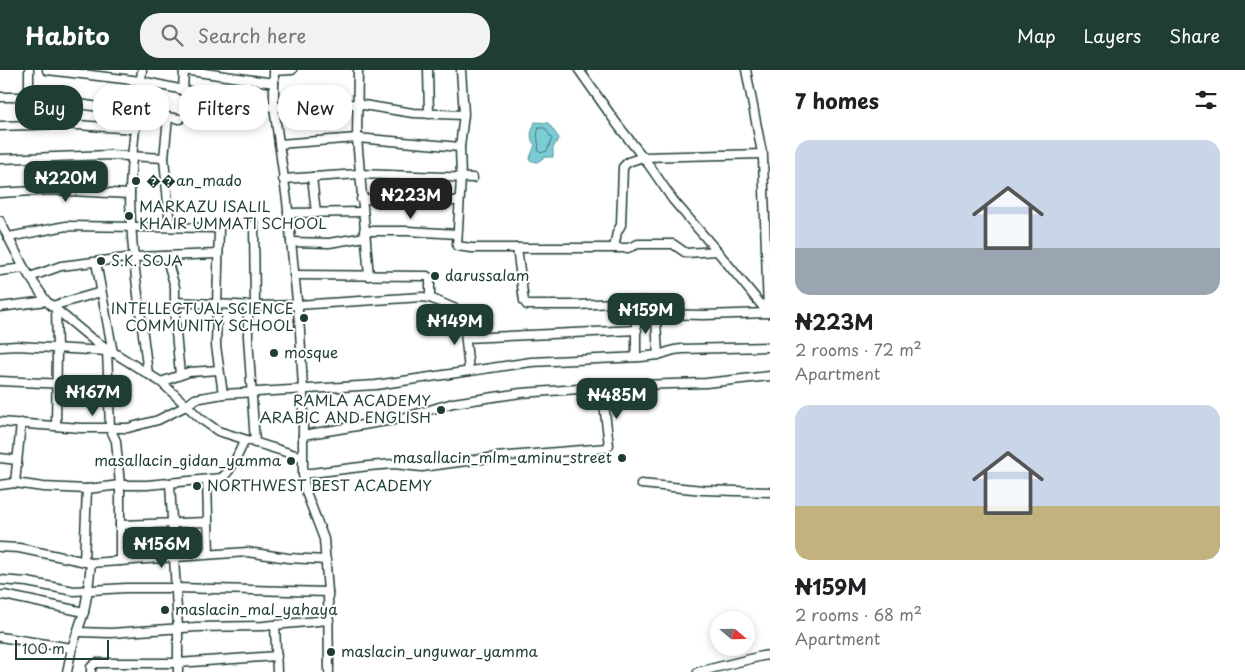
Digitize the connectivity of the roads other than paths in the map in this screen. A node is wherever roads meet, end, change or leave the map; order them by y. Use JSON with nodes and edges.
{"nodes":[{"id":1,"x":29,"y":70,"type":"edge"},
{"id":2,"x":47,"y":70,"type":"edge"},
{"id":3,"x":142,"y":70,"type":"edge"},
{"id":4,"x":183,"y":70,"type":"edge"},
{"id":5,"x":274,"y":70,"type":"edge"},
{"id":6,"x":292,"y":70,"type":"edge"},
{"id":7,"x":358,"y":70,"type":"edge"},
{"id":8,"x":428,"y":70,"type":"edge"},
{"id":9,"x":461,"y":70,"type":"edge"},
{"id":10,"x":746,"y":70,"type":"edge"},
{"id":11,"x":582,"y":71,"type":"edge"},
{"id":12,"x":89,"y":72,"type":"edge"},
{"id":13,"x":141,"y":81,"type":"junction"},
{"id":14,"x":274,"y":83,"type":"junction"},
{"id":15,"x":30,"y":85,"type":"edge"},
{"id":16,"x":140,"y":85,"type":"edge"},
{"id":17,"x":183,"y":85,"type":"edge"},
{"id":18,"x":179,"y":90,"type":"edge"},
{"id":19,"x":0,"y":97,"type":"edge"},
{"id":20,"x":15,"y":97,"type":"edge"},
{"id":21,"x":357,"y":104,"type":"junction"},
{"id":22,"x":268,"y":106,"type":"edge"},
{"id":23,"x":274,"y":107,"type":"junction"},
{"id":24,"x":429,"y":114,"type":"junction"},
{"id":25,"x":464,"y":115,"type":"junction"},
{"id":26,"x":0,"y":126,"type":"edge"},
{"id":27,"x":15,"y":126,"type":"edge"},
{"id":28,"x":135,"y":130,"type":"edge"},
{"id":29,"x":167,"y":130,"type":"edge"},
{"id":30,"x":357,"y":138,"type":"junction"},
{"id":31,"x":278,"y":144,"type":"junction"},
{"id":32,"x":460,"y":147,"type":"junction"},
{"id":33,"x":133,"y":156,"type":"junction"},
{"id":34,"x":643,"y":157,"type":"junction"},
{"id":35,"x":765,"y":157,"type":"edge"},
{"id":36,"x":164,"y":158,"type":"junction"},
{"id":37,"x":0,"y":160,"type":"edge"},
{"id":38,"x":360,"y":174,"type":"junction"},
{"id":39,"x":312,"y":177,"type":"junction"},
{"id":40,"x":461,"y":178,"type":"junction"},
{"id":41,"x":473,"y":178,"type":"dead end"},
{"id":42,"x":283,"y":179,"type":"junction"},
{"id":43,"x":0,"y":192,"type":"edge"},
{"id":44,"x":130,"y":194,"type":"junction"},
{"id":45,"x":361,"y":199,"type":"junction"},
{"id":46,"x":459,"y":201,"type":"junction"},
{"id":47,"x":362,"y":212,"type":"junction"},
{"id":48,"x":288,"y":213,"type":"junction"},
{"id":49,"x":316,"y":213,"type":"junction"},
{"id":50,"x":254,"y":224,"type":"dead end"},
{"id":51,"x":1,"y":226,"type":"edge"},
{"id":52,"x":131,"y":227,"type":"junction"},
{"id":53,"x":170,"y":227,"type":"junction"},
{"id":54,"x":365,"y":234,"type":"junction"},
{"id":55,"x":457,"y":234,"type":"junction"},
{"id":56,"x":9,"y":237,"type":"junction"},
{"id":57,"x":291,"y":242,"type":"junction"},
{"id":58,"x":517,"y":248,"type":"junction"},
{"id":59,"x":614,"y":248,"type":"junction"},
{"id":60,"x":717,"y":250,"type":"junction"},
{"id":61,"x":218,"y":254,"type":"junction"},
{"id":62,"x":166,"y":256,"type":"junction"},
{"id":63,"x":134,"y":257,"type":"junction"},
{"id":64,"x":96,"y":262,"type":"junction"},
{"id":65,"x":24,"y":268,"type":"junction"},
{"id":66,"x":0,"y":271,"type":"edge"},
{"id":67,"x":294,"y":275,"type":"junction"},
{"id":68,"x":369,"y":276,"type":"junction"},
{"id":69,"x":30,"y":277,"type":"junction"},
{"id":70,"x":101,"y":292,"type":"junction"},
{"id":71,"x":430,"y":298,"type":"junction"},
{"id":72,"x":636,"y":301,"type":"junction"},
{"id":73,"x":176,"y":302,"type":"junction"},
{"id":74,"x":216,"y":303,"type":"junction"},
{"id":75,"x":51,"y":305,"type":"junction"},
{"id":76,"x":297,"y":305,"type":"junction"},
{"id":77,"x":252,"y":306,"type":"junction"},
{"id":78,"x":0,"y":307,"type":"edge"},
{"id":79,"x":656,"y":314,"type":"junction"},
{"id":80,"x":769,"y":315,"type":"edge"},
{"id":81,"x":637,"y":330,"type":"junction"},
{"id":82,"x":466,"y":338,"type":"junction"},
{"id":83,"x":0,"y":347,"type":"edge"},
{"id":84,"x":770,"y":347,"type":"edge"},
{"id":85,"x":57,"y":348,"type":"junction"},
{"id":86,"x":109,"y":351,"type":"junction"},
{"id":87,"x":658,"y":356,"type":"junction"},
{"id":88,"x":636,"y":357,"type":"junction"},
{"id":89,"x":219,"y":370,"type":"junction"},
{"id":90,"x":469,"y":372,"type":"junction"},
{"id":91,"x":148,"y":374,"type":"junction"},
{"id":92,"x":180,"y":374,"type":"junction"},
{"id":93,"x":770,"y":376,"type":"edge"},
{"id":94,"x":0,"y":381,"type":"edge"},
{"id":95,"x":161,"y":382,"type":"junction"},
{"id":96,"x":57,"y":383,"type":"junction"},
{"id":97,"x":108,"y":386,"type":"junction"},
{"id":98,"x":602,"y":388,"type":"junction"},
{"id":99,"x":303,"y":389,"type":"junction"},
{"id":100,"x":252,"y":391,"type":"junction"},
{"id":101,"x":223,"y":394,"type":"junction"},
{"id":102,"x":186,"y":406,"type":"junction"},
{"id":103,"x":0,"y":422,"type":"edge"},
{"id":104,"x":21,"y":423,"type":"junction"},
{"id":105,"x":56,"y":426,"type":"junction"},
{"id":106,"x":110,"y":428,"type":"junction"},
{"id":107,"x":303,"y":435,"type":"junction"},
{"id":108,"x":245,"y":440,"type":"junction"},
{"id":109,"x":254,"y":443,"type":"junction"},
{"id":110,"x":0,"y":458,"type":"edge"},
{"id":111,"x":302,"y":458,"type":"junction"},
{"id":112,"x":17,"y":460,"type":"junction"},
{"id":113,"x":303,"y":474,"type":"junction"},
{"id":114,"x":206,"y":480,"type":"junction"},
{"id":115,"x":15,"y":483,"type":"junction"},
{"id":116,"x":170,"y":483,"type":"junction"},
{"id":117,"x":641,"y":484,"type":"dead end"},
{"id":118,"x":0,"y":485,"type":"edge"},
{"id":119,"x":120,"y":485,"type":"junction"},
{"id":120,"x":87,"y":489,"type":"junction"},
{"id":121,"x":770,"y":492,"type":"edge"},
{"id":122,"x":208,"y":522,"type":"junction"},
{"id":123,"x":173,"y":523,"type":"junction"},
{"id":124,"x":120,"y":525,"type":"junction"},
{"id":125,"x":0,"y":547,"type":"edge"},
{"id":126,"x":208,"y":554,"type":"junction"},
{"id":127,"x":174,"y":556,"type":"junction"},
{"id":128,"x":326,"y":560,"type":"junction"},
{"id":129,"x":120,"y":561,"type":"junction"},
{"id":130,"x":88,"y":562,"type":"junction"},
{"id":131,"x":0,"y":580,"type":"edge"},
{"id":132,"x":176,"y":588,"type":"junction"},
{"id":133,"x":88,"y":590,"type":"junction"},
{"id":134,"x":328,"y":592,"type":"junction"},
{"id":135,"x":0,"y":596,"type":"edge"},
{"id":136,"x":84,"y":612,"type":"junction"},
{"id":137,"x":329,"y":620,"type":"junction"},
{"id":138,"x":275,"y":625,"type":"junction"},
{"id":139,"x":178,"y":629,"type":"junction"},
{"id":140,"x":78,"y":632,"type":"junction"},
{"id":141,"x":0,"y":636,"type":"edge"},
{"id":142,"x":72,"y":648,"type":"junction"},
{"id":143,"x":770,"y":655,"type":"edge"},
{"id":144,"x":277,"y":656,"type":"junction"},
{"id":145,"x":178,"y":663,"type":"junction"},
{"id":146,"x":67,"y":672,"type":"edge"},
{"id":147,"x":91,"y":672,"type":"edge"},
{"id":148,"x":178,"y":672,"type":"edge"},
{"id":149,"x":278,"y":672,"type":"edge"},
{"id":150,"x":329,"y":672,"type":"edge"},
{"id":151,"x":698,"y":672,"type":"edge"}],
"edges":[{"from":1,"to":15,"type":"street"},
{"from":2,"to":12,"type":"street"},
{"from":3,"to":13,"type":"street"},
{"from":4,"to":14,"type":"street"},
{"from":4,"to":17,"type":"street"},
{"from":5,"to":6,"type":"street"},
{"from":5,"to":14,"type":"street"},
{"from":7,"to":21,"type":"street"},
{"from":8,"to":24,"type":"street"},
{"from":9,"to":25,"type":"street"},
{"from":10,"to":35,"type":"street"},
{"from":11,"to":34,"type":"street"},
{"from":12,"to":13,"type":"street"},
{"from":13,"to":16,"type":"street"},
{"from":13,"to":18,"type":"street"},
{"from":14,"to":23,"type":"street"},
{"from":19,"to":20,"type":"street"},
{"from":21,"to":23,"type":"street"},
{"from":21,"to":24,"type":"street"},
{"from":21,"to":30,"type":"street"},
{"from":22,"to":23,"type":"street"},
{"from":23,"to":31,"type":"street"},
{"from":24,"to":25,"type":"street"},
{"from":25,"to":32,"type":"street"},
{"from":26,"to":27,"type":"street"},
{"from":28,"to":33,"type":"street"},
{"from":29,"to":36,"type":"street"},
{"from":30,"to":31,"type":"street"},
{"from":30,"to":32,"type":"street"},
{"from":30,"to":38,"type":"street"},
{"from":31,"to":42,"type":"street"},
{"from":32,"to":40,"type":"street"},
{"from":33,"to":36,"type":"street"},
{"from":33,"to":37,"type":"street"},
{"from":33,"to":44,"type":"street"},
{"from":34,"to":35,"type":"street"},
{"from":34,"to":59,"type":"street"},
{"from":34,"to":60,"type":"street"},
{"from":35,"to":80,"type":"street"},
{"from":36,"to":53,"type":"street"},
{"from":38,"to":39,"type":"street"},
{"from":38,"to":40,"type":"street"},
{"from":38,"to":45,"type":"street"},
{"from":39,"to":42,"type":"street"},
{"from":39,"to":49,"type":"street"},
{"from":40,"to":41,"type":"street"},
{"from":40,"to":46,"type":"street"},
{"from":42,"to":48,"type":"street"},
{"from":43,"to":44,"type":"street"},
{"from":44,"to":52,"type":"street"},
{"from":45,"to":46,"type":"street"},
{"from":45,"to":47,"type":"street"},
{"from":46,"to":55,"type":"street"},
{"from":47,"to":49,"type":"street"},
{"from":47,"to":54,"type":"street"},
{"from":48,"to":49,"type":"street"},
{"from":48,"to":57,"type":"street"},
{"from":50,"to":77,"type":"street"},
{"from":51,"to":56,"type":"street"},
{"from":52,"to":53,"type":"street"},
{"from":52,"to":56,"type":"street"},
{"from":52,"to":63,"type":"street"},
{"from":53,"to":61,"type":"street"},
{"from":54,"to":55,"type":"street"},
{"from":54,"to":57,"type":"street"},
{"from":54,"to":68,"type":"street"},
{"from":55,"to":58,"type":"street"},
{"from":56,"to":65,"type":"street"},
{"from":57,"to":67,"type":"street"},
{"from":58,"to":59,"type":"street"},
{"from":58,"to":72,"type":"street"},
{"from":59,"to":60,"type":"street"},
{"from":60,"to":80,"type":"street"},
{"from":61,"to":62,"type":"street"},
{"from":61,"to":74,"type":"street"},
{"from":62,"to":63,"type":"street"},
{"from":62,"to":73,"type":"street"},
{"from":63,"to":64,"type":"street"},
{"from":63,"to":91,"type":"street"},
{"from":64,"to":69,"type":"street"},
{"from":64,"to":70,"type":"street"},
{"from":65,"to":66,"type":"street"},
{"from":65,"to":69,"type":"street"},
{"from":67,"to":68,"type":"street"},
{"from":67,"to":76,"type":"street"},
{"from":68,"to":71,"type":"street"},
{"from":69,"to":75,"type":"street"},
{"from":70,"to":75,"type":"street"},
{"from":70,"to":86,"type":"street"},
{"from":71,"to":76,"type":"street"},
{"from":71,"to":82,"type":"street"},
{"from":72,"to":79,"type":"street"},
{"from":72,"to":81,"type":"street"},
{"from":73,"to":74,"type":"street"},
{"from":73,"to":92,"type":"street"},
{"from":74,"to":77,"type":"street"},
{"from":74,"to":89,"type":"street"},
{"from":75,"to":78,"type":"street"},
{"from":75,"to":85,"type":"street"},
{"from":75,"to":86,"type":"street"},
{"from":76,"to":77,"type":"street"},
{"from":76,"to":99,"type":"street"},
{"from":77,"to":100,"type":"street"},
{"from":79,"to":80,"type":"street"},
{"from":79,"to":87,"type":"street"},
{"from":81,"to":82,"type":"street"},
{"from":81,"to":88,"type":"street"},
{"from":82,"to":90,"type":"street"},
{"from":83,"to":85,"type":"street"},
{"from":84,"to":87,"type":"street"},
{"from":85,"to":86,"type":"street"},
{"from":85,"to":96,"type":"street"},
{"from":86,"to":91,"type":"street"},
{"from":86,"to":97,"type":"street"},
{"from":87,"to":88,"type":"street"},
{"from":88,"to":90,"type":"street"},
{"from":89,"to":92,"type":"street"},
{"from":89,"to":101,"type":"street"},
{"from":90,"to":99,"type":"street"},
{"from":91,"to":95,"type":"street"},
{"from":92,"to":95,"type":"street"},
{"from":93,"to":98,"type":"street"},
{"from":94,"to":96,"type":"street"},
{"from":95,"to":102,"type":"street"},
{"from":96,"to":97,"type":"street"},
{"from":96,"to":105,"type":"street"},
{"from":97,"to":106,"type":"street"},
{"from":98,"to":107,"type":"street"},
{"from":98,"to":113,"type":"street"},
{"from":99,"to":100,"type":"street"},
{"from":99,"to":107,"type":"street"},
{"from":100,"to":101,"type":"street"},
{"from":100,"to":109,"type":"street"},
{"from":101,"to":102,"type":"street"},
{"from":102,"to":106,"type":"street"},
{"from":102,"to":108,"type":"street"},
{"from":103,"to":104,"type":"street"},
{"from":104,"to":105,"type":"street"},
{"from":104,"to":112,"type":"street"},
{"from":105,"to":106,"type":"street"},
{"from":106,"to":119,"type":"street"},
{"from":107,"to":111,"type":"street"},
{"from":108,"to":109,"type":"street"},
{"from":108,"to":114,"type":"street"},
{"from":109,"to":111,"type":"street"},
{"from":110,"to":112,"type":"street"},
{"from":111,"to":113,"type":"street"},
{"from":112,"to":115,"type":"street"},
{"from":113,"to":128,"type":"street"},
{"from":114,"to":116,"type":"street"},
{"from":114,"to":122,"type":"street"},
{"from":115,"to":118,"type":"street"},
{"from":115,"to":120,"type":"street"},
{"from":116,"to":119,"type":"street"},
{"from":116,"to":123,"type":"street"},
{"from":117,"to":121,"type":"street"},
{"from":119,"to":120,"type":"street"},
{"from":119,"to":124,"type":"street"},
{"from":120,"to":130,"type":"street"},
{"from":122,"to":123,"type":"street"},
{"from":122,"to":126,"type":"street"},
{"from":123,"to":124,"type":"street"},
{"from":123,"to":127,"type":"street"},
{"from":124,"to":129,"type":"street"},
{"from":125,"to":130,"type":"street"},
{"from":126,"to":127,"type":"street"},
{"from":126,"to":128,"type":"street"},
{"from":127,"to":129,"type":"street"},
{"from":127,"to":132,"type":"street"},
{"from":128,"to":134,"type":"street"},
{"from":129,"to":130,"type":"street"},
{"from":130,"to":133,"type":"street"},
{"from":131,"to":133,"type":"street"},
{"from":132,"to":133,"type":"street"},
{"from":132,"to":134,"type":"street"},
{"from":132,"to":139,"type":"street"},
{"from":133,"to":136,"type":"street"},
{"from":134,"to":137,"type":"street"},
{"from":135,"to":136,"type":"street"},
{"from":136,"to":140,"type":"street"},
{"from":137,"to":138,"type":"street"},
{"from":137,"to":150,"type":"street"},
{"from":138,"to":139,"type":"street"},
{"from":138,"to":144,"type":"street"},
{"from":139,"to":140,"type":"street"},
{"from":139,"to":145,"type":"street"},
{"from":140,"to":142,"type":"street"},
{"from":141,"to":142,"type":"street"},
{"from":142,"to":146,"type":"street"},
{"from":143,"to":151,"type":"street"},
{"from":144,"to":145,"type":"street"},
{"from":144,"to":149,"type":"street"},
{"from":145,"to":147,"type":"street"},
{"from":145,"to":148,"type":"street"}]}
